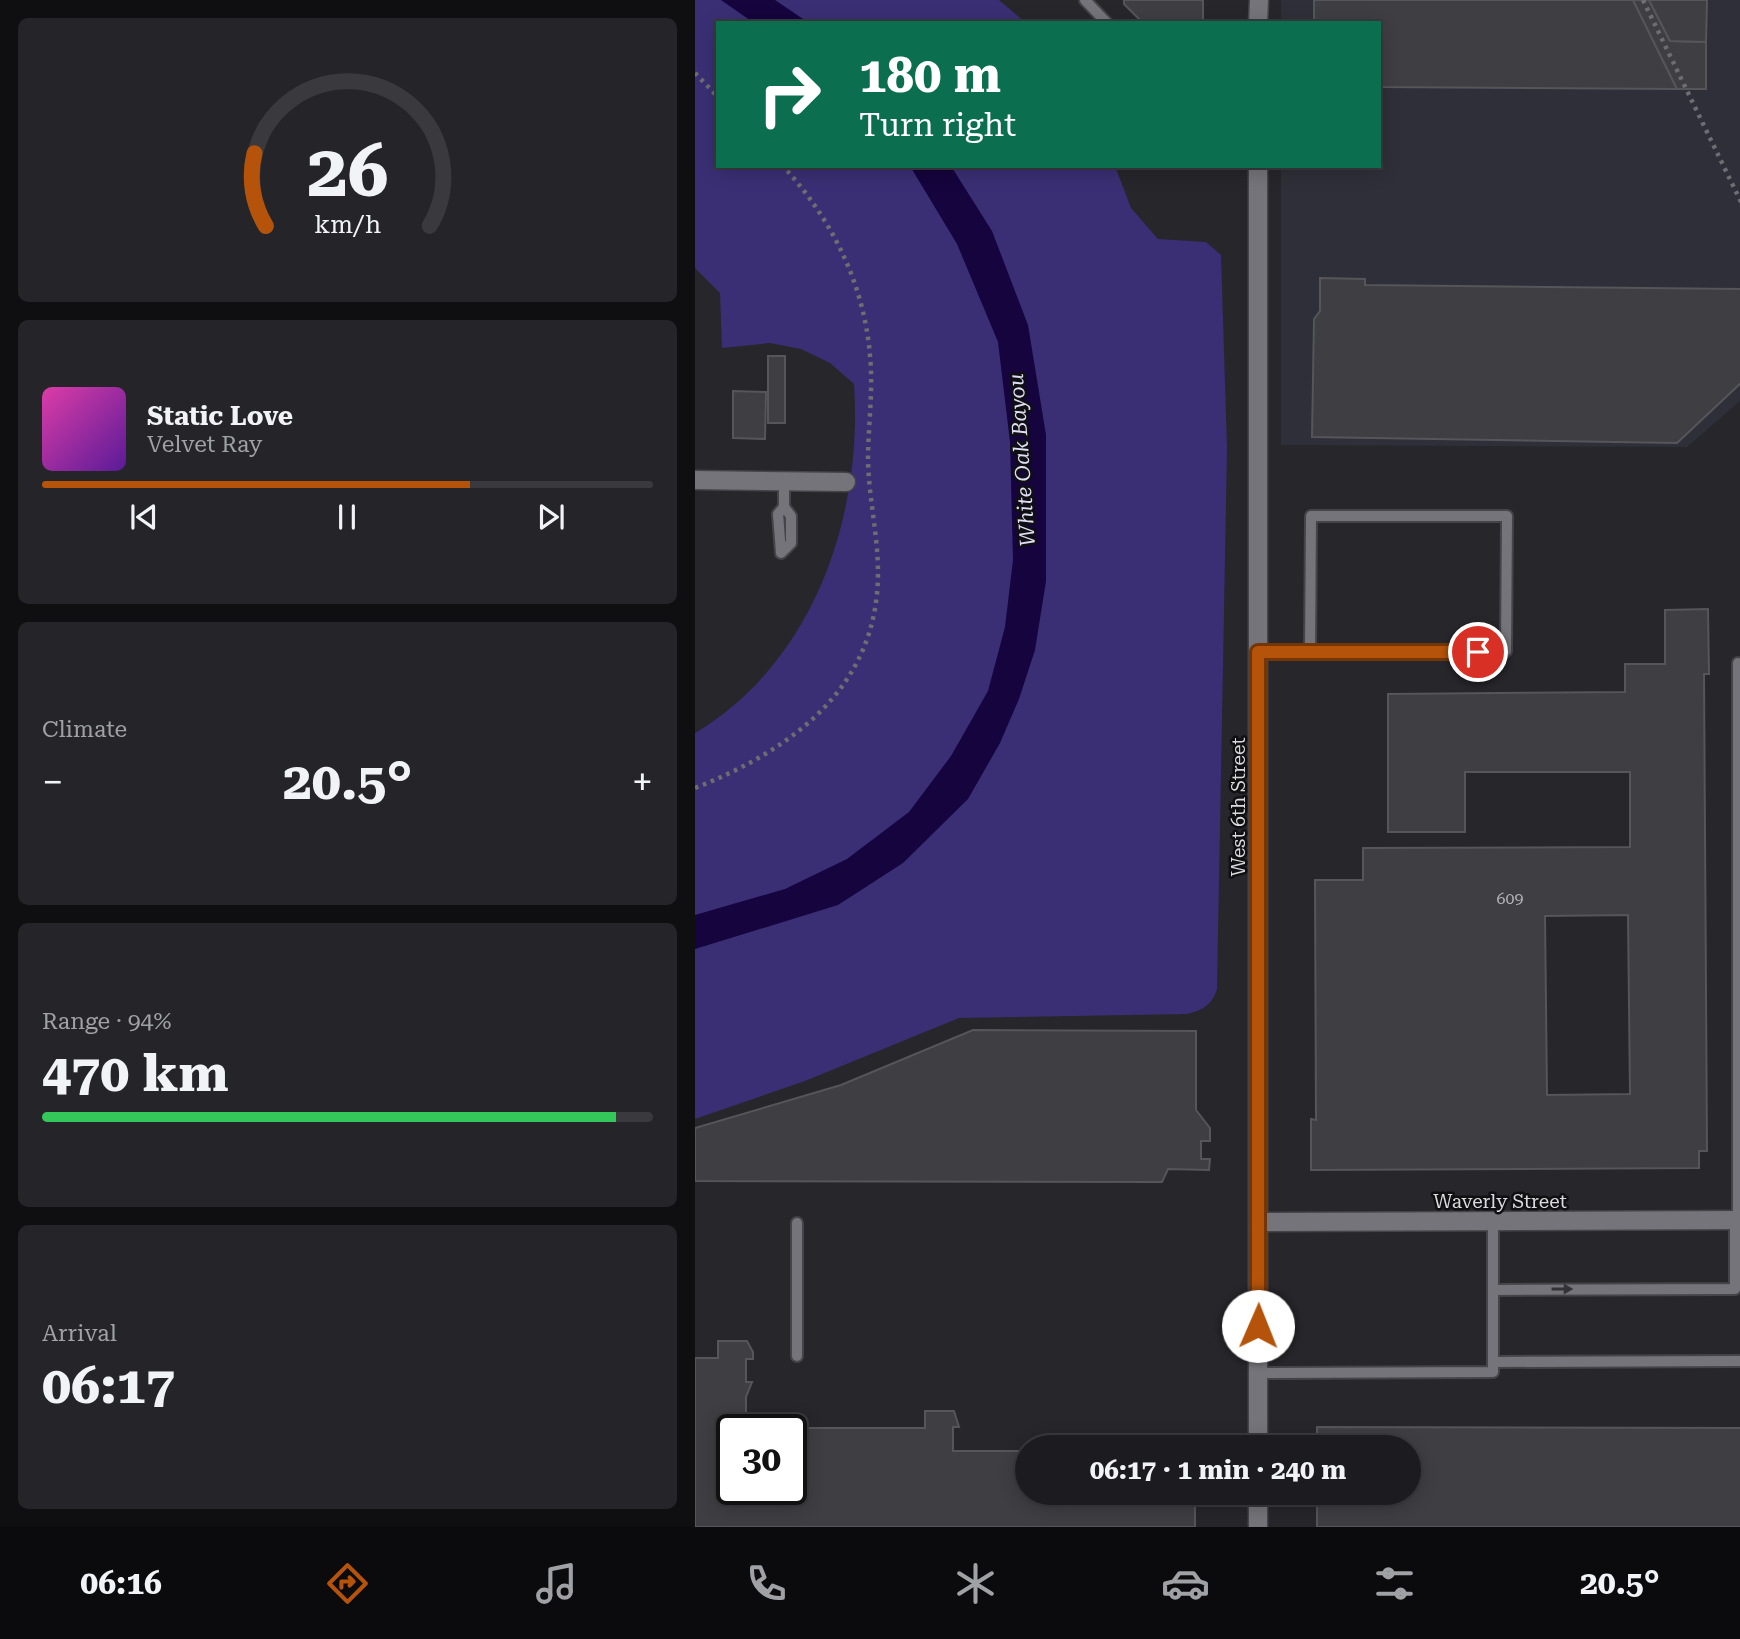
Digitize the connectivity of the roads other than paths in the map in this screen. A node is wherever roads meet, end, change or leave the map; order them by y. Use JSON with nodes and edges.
{"nodes":[{"id":1,"x":1085,"y":0,"type":"edge"},
{"id":2,"x":1259,"y":0,"type":"edge"},
{"id":3,"x":1105,"y":21,"type":"edge"},
{"id":4,"x":1258,"y":21,"type":"edge"},
{"id":5,"x":1258,"y":168,"type":"edge"},
{"id":6,"x":695,"y":480,"type":"edge"},
{"id":7,"x":784,"y":481,"type":"junction"},
{"id":8,"x":846,"y":482,"type":"dead end"},
{"id":9,"x":784,"y":507,"type":"dead end"},
{"id":10,"x":1258,"y":652,"type":"junction"},
{"id":11,"x":1310,"y":652,"type":"junction"},
{"id":12,"x":1739,"y":663,"type":"edge"},
{"id":13,"x":1738,"y":1220,"type":"edge"},
{"id":14,"x":1259,"y":1222,"type":"junction"},
{"id":15,"x":797,"y":1223,"type":"dead end"},
{"id":16,"x":1493,"y":1223,"type":"junction"},
{"id":17,"x":1494,"y":1290,"type":"junction"},
{"id":18,"x":797,"y":1356,"type":"dead end"},
{"id":19,"x":1740,"y":1361,"type":"edge"},
{"id":20,"x":1494,"y":1362,"type":"junction"},
{"id":21,"x":1259,"y":1373,"type":"junction"},
{"id":22,"x":1258,"y":1435,"type":"edge"},
{"id":23,"x":1258,"y":1505,"type":"edge"},
{"id":24,"x":1258,"y":1527,"type":"edge"}],
"edges":[{"from":1,"to":3,"type":"lane"},
{"from":2,"to":4,"type":"street"},
{"from":5,"to":10,"type":"street","name":"West 6th Street"},
{"from":6,"to":7,"type":"street"},
{"from":7,"to":8,"type":"street"},
{"from":7,"to":9,"type":"lane"},
{"from":10,"to":11,"type":"lane"},
{"from":10,"to":14,"type":"street","name":"West 6th Street"},
{"from":11,"to":11,"type":"lane"},
{"from":12,"to":13,"type":"lane"},
{"from":13,"to":16,"type":"street","name":"Waverly Street"},
{"from":17,"to":13,"type":"lane","one_way":true},
{"from":14,"to":16,"type":"street","name":"Waverly Street"},
{"from":14,"to":21,"type":"street","name":"West 6th Street"},
{"from":15,"to":18,"type":"lane"},
{"from":16,"to":17,"type":"lane"},
{"from":17,"to":20,"type":"lane"},
{"from":19,"to":20,"type":"lane"},
{"from":20,"to":21,"type":"lane"},
{"from":21,"to":22,"type":"street","name":"West 6th Street"},
{"from":23,"to":24,"type":"street"}]}
